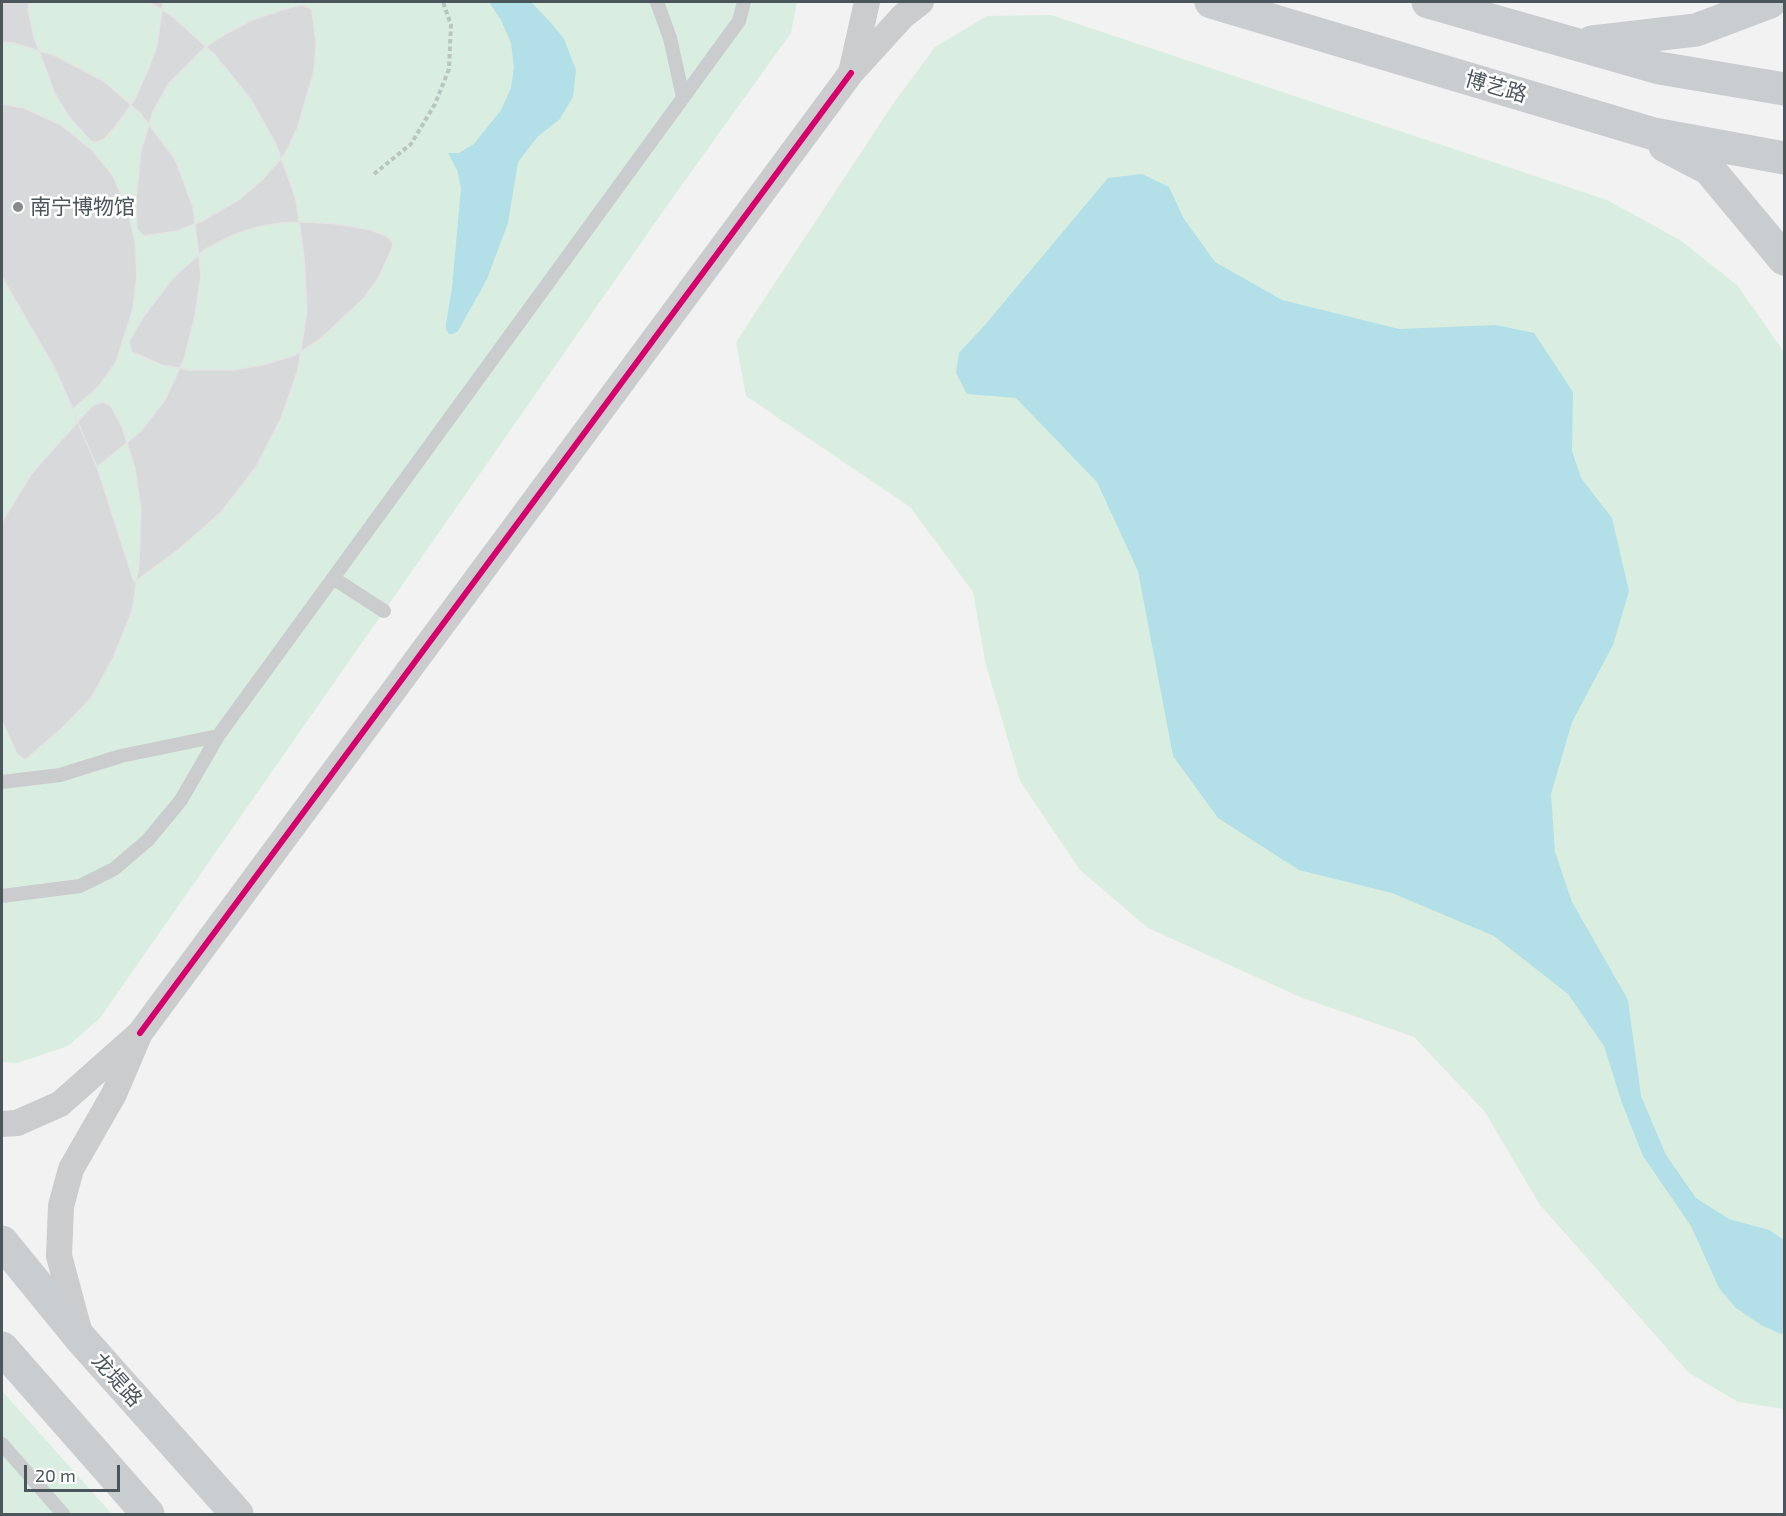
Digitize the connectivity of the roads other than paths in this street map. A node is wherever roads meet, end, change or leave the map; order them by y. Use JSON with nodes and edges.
{"nodes":[{"id":1,"x":657,"y":2,"type":"edge"},
{"id":2,"x":744,"y":2,"type":"edge"},
{"id":3,"x":867,"y":2,"type":"edge"},
{"id":4,"x":921,"y":2,"type":"edge"},
{"id":5,"x":1211,"y":2,"type":"edge"},
{"id":6,"x":1428,"y":2,"type":"edge"},
{"id":7,"x":1770,"y":2,"type":"edge"},
{"id":8,"x":1577,"y":44,"type":"junction"},
{"id":9,"x":851,"y":73,"type":"junction"},
{"id":10,"x":1785,"y":89,"type":"edge"},
{"id":11,"x":683,"y":97,"type":"junction"},
{"id":12,"x":1621,"y":124,"type":"junction"},
{"id":13,"x":1785,"y":158,"type":"edge"},
{"id":14,"x":1785,"y":260,"type":"edge"},
{"id":15,"x":333,"y":578,"type":"junction"},
{"id":16,"x":384,"y":611,"type":"dead end"},
{"id":17,"x":218,"y":736,"type":"junction"},
{"id":18,"x":2,"y":782,"type":"edge"},
{"id":19,"x":2,"y":896,"type":"edge"},
{"id":20,"x":140,"y":1033,"type":"junction"},
{"id":21,"x":2,"y":1124,"type":"edge"},
{"id":22,"x":2,"y":1242,"type":"edge"},
{"id":23,"x":82,"y":1340,"type":"junction"},
{"id":24,"x":2,"y":1348,"type":"edge"},
{"id":25,"x":2,"y":1444,"type":"edge"},
{"id":26,"x":63,"y":1515,"type":"edge"},
{"id":27,"x":148,"y":1515,"type":"edge"},
{"id":28,"x":237,"y":1515,"type":"edge"}],
"edges":[{"from":1,"to":11,"type":"lane"},
{"from":2,"to":11,"type":"lane"},
{"from":3,"to":9,"type":"street"},
{"from":4,"to":9,"type":"street"},
{"from":5,"to":12,"type":"main road","name":"博艺路"},
{"from":6,"to":8,"type":"main road"},
{"from":7,"to":8,"type":"main road"},
{"from":8,"to":10,"type":"main road"},
{"from":9,"to":20,"type":"street"},
{"from":11,"to":15,"type":"lane"},
{"from":12,"to":13,"type":"main road","name":"博艺路"},
{"from":12,"to":14,"type":"main road"},
{"from":15,"to":16,"type":"lane"},
{"from":15,"to":17,"type":"lane"},
{"from":17,"to":18,"type":"lane"},
{"from":17,"to":19,"type":"lane"},
{"from":20,"to":21,"type":"street"},
{"from":20,"to":23,"type":"street"},
{"from":22,"to":23,"type":"main road","name":"龙堤路"},
{"from":23,"to":28,"type":"main road","name":"龙堤路"},
{"from":24,"to":27,"type":"main road"},
{"from":25,"to":26,"type":"lane"}]}
